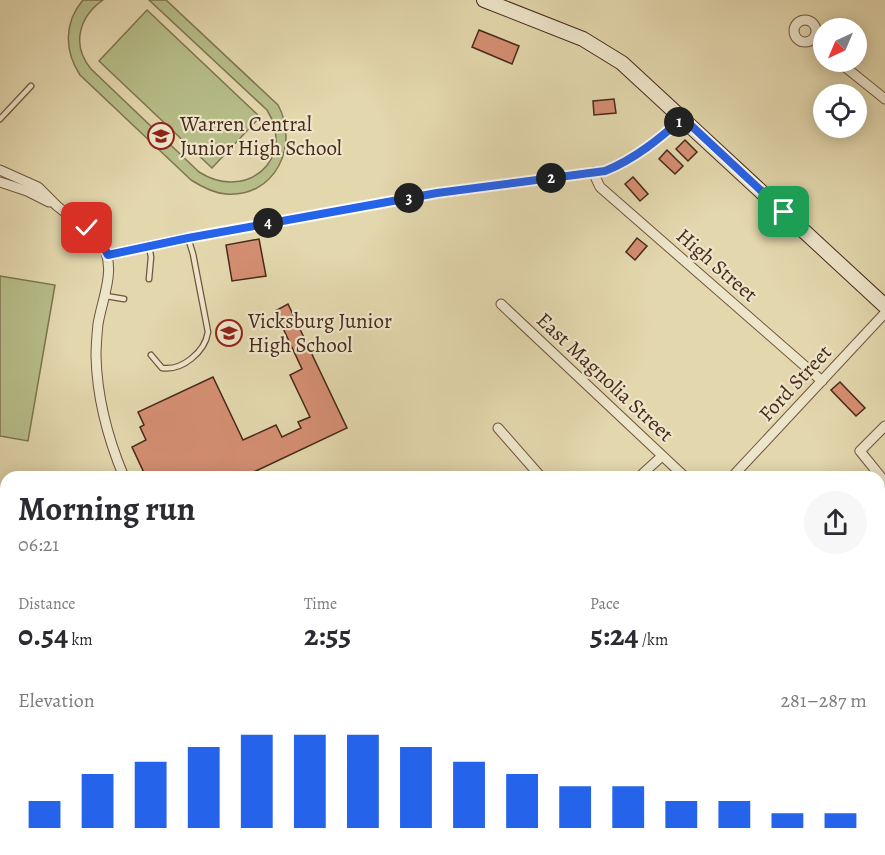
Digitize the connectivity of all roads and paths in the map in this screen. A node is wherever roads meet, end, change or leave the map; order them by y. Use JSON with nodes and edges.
{"nodes":[{"id":1,"x":484,"y":0,"type":"edge"},
{"id":2,"x":851,"y":72,"type":"edge"},
{"id":3,"x":31,"y":86,"type":"dead end"},
{"id":4,"x":885,"y":99,"type":"edge"},
{"id":5,"x":683,"y":118,"type":"junction"},
{"id":6,"x":0,"y":119,"type":"edge"},
{"id":7,"x":0,"y":170,"type":"edge"},
{"id":8,"x":593,"y":172,"type":"junction"},
{"id":9,"x":0,"y":182,"type":"edge"},
{"id":10,"x":57,"y":206,"type":"junction"},
{"id":11,"x":188,"y":238,"type":"junction"},
{"id":12,"x":149,"y":246,"type":"junction"},
{"id":13,"x":108,"y":255,"type":"junction"},
{"id":14,"x":149,"y":279,"type":"dead end"},
{"id":15,"x":105,"y":296,"type":"junction"},
{"id":16,"x":124,"y":299,"type":"dead end"},
{"id":17,"x":501,"y":304,"type":"dead end"},
{"id":18,"x":885,"y":306,"type":"edge"},
{"id":19,"x":885,"y":313,"type":"edge"},
{"id":20,"x":151,"y":355,"type":"dead end"},
{"id":21,"x":822,"y":381,"type":"junction"},
{"id":22,"x":885,"y":426,"type":"edge"},
{"id":23,"x":498,"y":428,"type":"dead end"},
{"id":24,"x":662,"y":456,"type":"junction"},
{"id":25,"x":122,"y":471,"type":"edge"},
{"id":26,"x":537,"y":471,"type":"edge"},
{"id":27,"x":646,"y":471,"type":"edge"},
{"id":28,"x":678,"y":471,"type":"edge"},
{"id":29,"x":738,"y":471,"type":"edge"},
{"id":30,"x":876,"y":471,"type":"edge"}],
"edges":[{"from":1,"to":5,"type":"street"},
{"from":2,"to":4,"type":"street"},
{"from":3,"to":6,"type":"lane"},
{"from":5,"to":8,"type":"street"},
{"from":5,"to":18,"type":"street"},
{"from":7,"to":10,"type":"street"},
{"from":8,"to":11,"type":"street"},
{"from":8,"to":21,"type":"street","name":"High Street"},
{"from":9,"to":10,"type":"street"},
{"from":10,"to":13,"type":"street"},
{"from":11,"to":12,"type":"street"},
{"from":11,"to":20,"type":"lane"},
{"from":12,"to":13,"type":"street"},
{"from":12,"to":14,"type":"lane"},
{"from":13,"to":15,"type":"street"},
{"from":15,"to":16,"type":"lane"},
{"from":15,"to":25,"type":"street"},
{"from":17,"to":24,"type":"street","name":"East Magnolia Street"},
{"from":19,"to":21,"type":"street","name":"Ford Street"},
{"from":21,"to":29,"type":"street","name":"Ford Street"},
{"from":22,"to":30,"type":"street"},
{"from":23,"to":26,"type":"street"},
{"from":24,"to":27,"type":"street"},
{"from":24,"to":28,"type":"street","name":"East Magnolia Street"}]}
